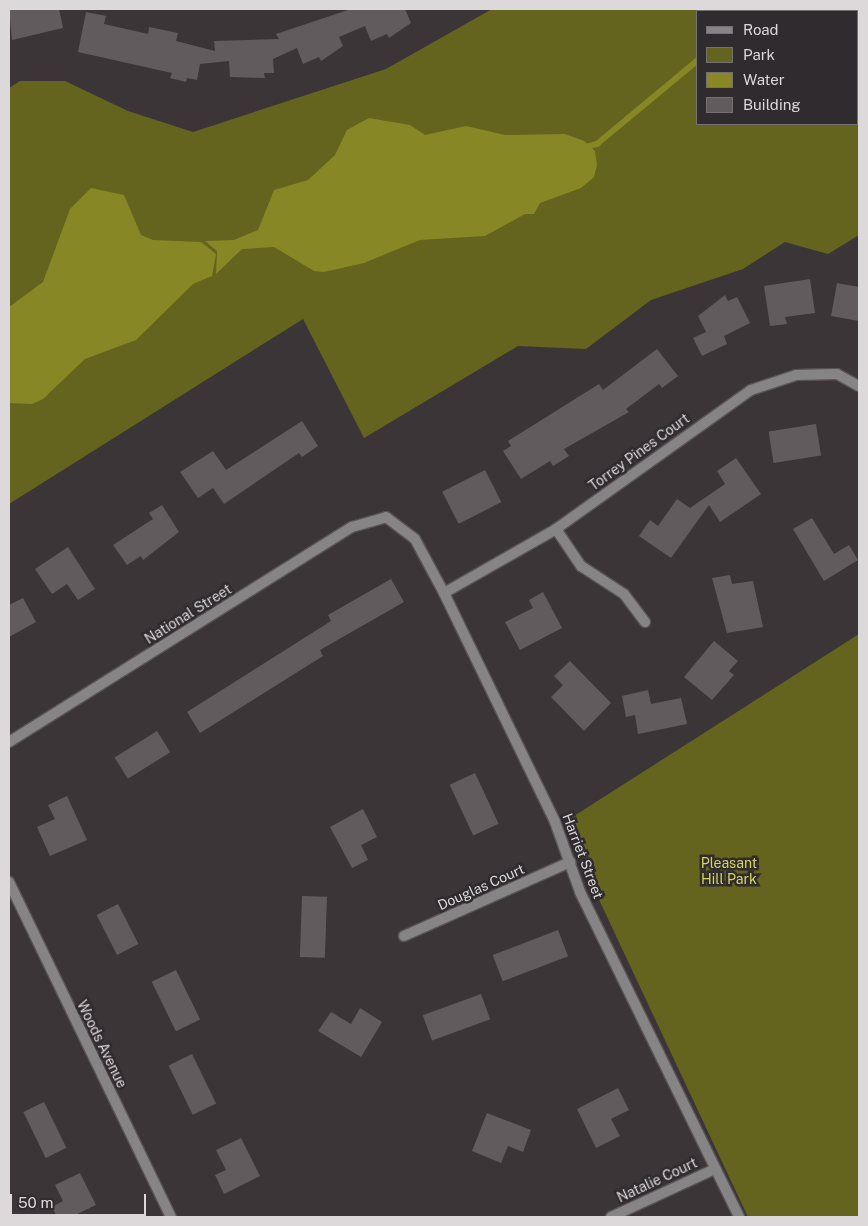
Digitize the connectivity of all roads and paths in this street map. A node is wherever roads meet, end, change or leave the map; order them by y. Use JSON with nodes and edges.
{"nodes":[{"id":1,"x":859,"y":386,"type":"edge"},
{"id":2,"x":386,"y":517,"type":"joint"},
{"id":3,"x":556,"y":529,"type":"junction"},
{"id":4,"x":444,"y":593,"type":"junction"},
{"id":5,"x":645,"y":622,"type":"dead end"},
{"id":6,"x":9,"y":742,"type":"edge"},
{"id":7,"x":570,"y":862,"type":"junction"},
{"id":8,"x":9,"y":882,"type":"edge"},
{"id":9,"x":404,"y":936,"type":"dead end"},
{"id":10,"x":715,"y":1169,"type":"junction"},
{"id":11,"x":171,"y":1217,"type":"edge"},
{"id":12,"x":611,"y":1217,"type":"edge"},
{"id":13,"x":739,"y":1217,"type":"edge"}],
"edges":[{"from":1,"to":3,"type":"street","name":"Torrey Pines Court"},
{"from":2,"to":4,"type":"street","name":"Harriet Street"},
{"from":2,"to":6,"type":"street","name":"National Street"},
{"from":3,"to":4,"type":"street","name":"Torrey Pines Court"},
{"from":3,"to":5,"type":"street"},
{"from":4,"to":7,"type":"street","name":"Harriet Street"},
{"from":7,"to":9,"type":"street","name":"Douglas Court"},
{"from":7,"to":10,"type":"street","name":"Harriet Street"},
{"from":8,"to":11,"type":"street","name":"Woods Avenue"},
{"from":10,"to":12,"type":"street","name":"Natalie Court"},
{"from":10,"to":13,"type":"street","name":"Harriet Street"}]}
